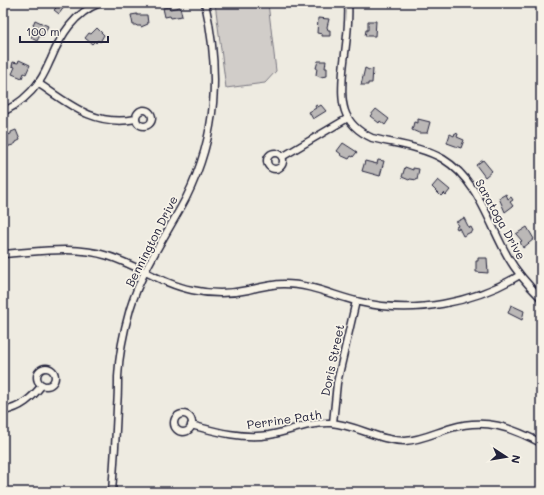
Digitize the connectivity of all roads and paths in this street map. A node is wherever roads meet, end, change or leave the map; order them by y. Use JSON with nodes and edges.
{"nodes":[{"id":1,"x":100,"y":3,"type":"edge"},
{"id":2,"x":205,"y":3,"type":"edge"},
{"id":3,"x":348,"y":3,"type":"edge"},
{"id":4,"x":38,"y":84,"type":"junction"},
{"id":5,"x":3,"y":112,"type":"edge"},
{"id":6,"x":348,"y":118,"type":"junction"},
{"id":7,"x":136,"y":119,"type":"dead end"},
{"id":8,"x":282,"y":157,"type":"dead end"},
{"id":9,"x":3,"y":254,"type":"edge"},
{"id":10,"x":145,"y":272,"type":"junction"},
{"id":11,"x":520,"y":275,"type":"junction"},
{"id":12,"x":541,"y":298,"type":"edge"},
{"id":13,"x":356,"y":301,"type":"junction"},
{"id":14,"x":42,"y":384,"type":"dead end"},
{"id":15,"x":3,"y":410,"type":"edge"},
{"id":16,"x":333,"y":423,"type":"junction"},
{"id":17,"x":191,"y":425,"type":"dead end"},
{"id":18,"x":541,"y":443,"type":"edge"},
{"id":19,"x":112,"y":492,"type":"edge"}],
"edges":[{"from":1,"to":4,"type":"street"},
{"from":2,"to":10,"type":"street","name":"Bennington Drive"},
{"from":3,"to":6,"type":"street","name":"Saratoga Drive"},
{"from":4,"to":5,"type":"street"},
{"from":4,"to":7,"type":"street"},
{"from":6,"to":8,"type":"street"},
{"from":6,"to":11,"type":"street","name":"Saratoga Drive"},
{"from":9,"to":10,"type":"street"},
{"from":10,"to":13,"type":"street"},
{"from":10,"to":19,"type":"street","name":"Bennington Drive"},
{"from":11,"to":12,"type":"street","name":"Saratoga Drive"},
{"from":11,"to":13,"type":"street"},
{"from":13,"to":16,"type":"street","name":"Doris Street"},
{"from":14,"to":15,"type":"street"},
{"from":16,"to":17,"type":"street","name":"Perrine Path"},
{"from":16,"to":18,"type":"street","name":"Perrine Path"}]}
